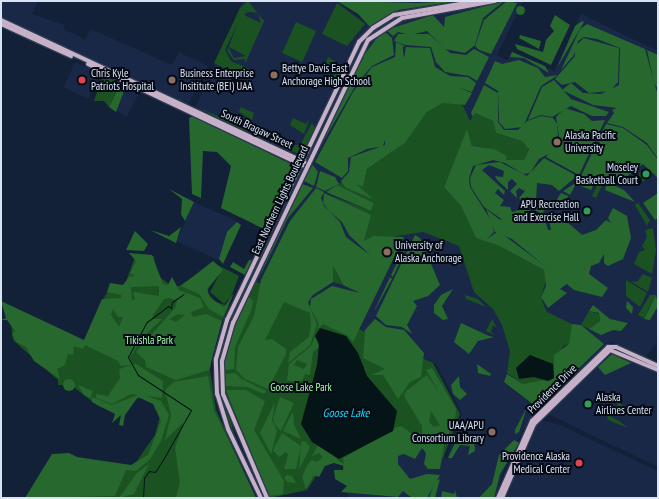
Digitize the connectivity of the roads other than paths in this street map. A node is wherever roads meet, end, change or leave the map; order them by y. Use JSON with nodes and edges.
{"nodes":[{"id":1,"x":478,"y":1,"type":"edge"},
{"id":2,"x":495,"y":1,"type":"edge"},
{"id":3,"x":1,"y":20,"type":"edge"},
{"id":4,"x":1,"y":24,"type":"edge"},
{"id":5,"x":302,"y":162,"type":"junction"},
{"id":6,"x":307,"y":165,"type":"junction"},
{"id":7,"x":268,"y":233,"type":"junction"},
{"id":8,"x":271,"y":242,"type":"junction"},
{"id":9,"x":611,"y":348,"type":"junction"},
{"id":10,"x":658,"y":366,"type":"edge"},
{"id":11,"x":658,"y":370,"type":"edge"},
{"id":12,"x":261,"y":498,"type":"edge"},
{"id":13,"x":267,"y":498,"type":"edge"},
{"id":14,"x":498,"y":498,"type":"edge"},
{"id":15,"x":502,"y":498,"type":"edge"}],
"edges":[{"from":1,"to":5,"type":"main road","name":"East Northern Lights Boulevard"},
{"from":2,"to":6,"type":"main road","name":"East Northern Lights Boulevard"},
{"from":3,"to":5,"type":"main road","name":"South Bragaw Street"},
{"from":4,"to":5,"type":"main road","name":"South Bragaw Street"},
{"from":5,"to":6,"type":"main road","name":"South Bragaw Street"},
{"from":5,"to":7,"type":"main road","name":"East Northern Lights Boulevard"},
{"from":6,"to":8,"type":"main road","name":"East Northern Lights Boulevard"},
{"from":7,"to":8,"type":"main road"},
{"from":7,"to":12,"type":"main road","name":"East Northern Lights Boulevard"},
{"from":8,"to":13,"type":"main road","name":"East Northern Lights Boulevard"},
{"from":9,"to":10,"type":"main road"},
{"from":9,"to":11,"type":"main road"},
{"from":9,"to":14,"type":"main road","name":"Providence Drive"},
{"from":9,"to":15,"type":"main road","name":"Providence Drive"}]}
